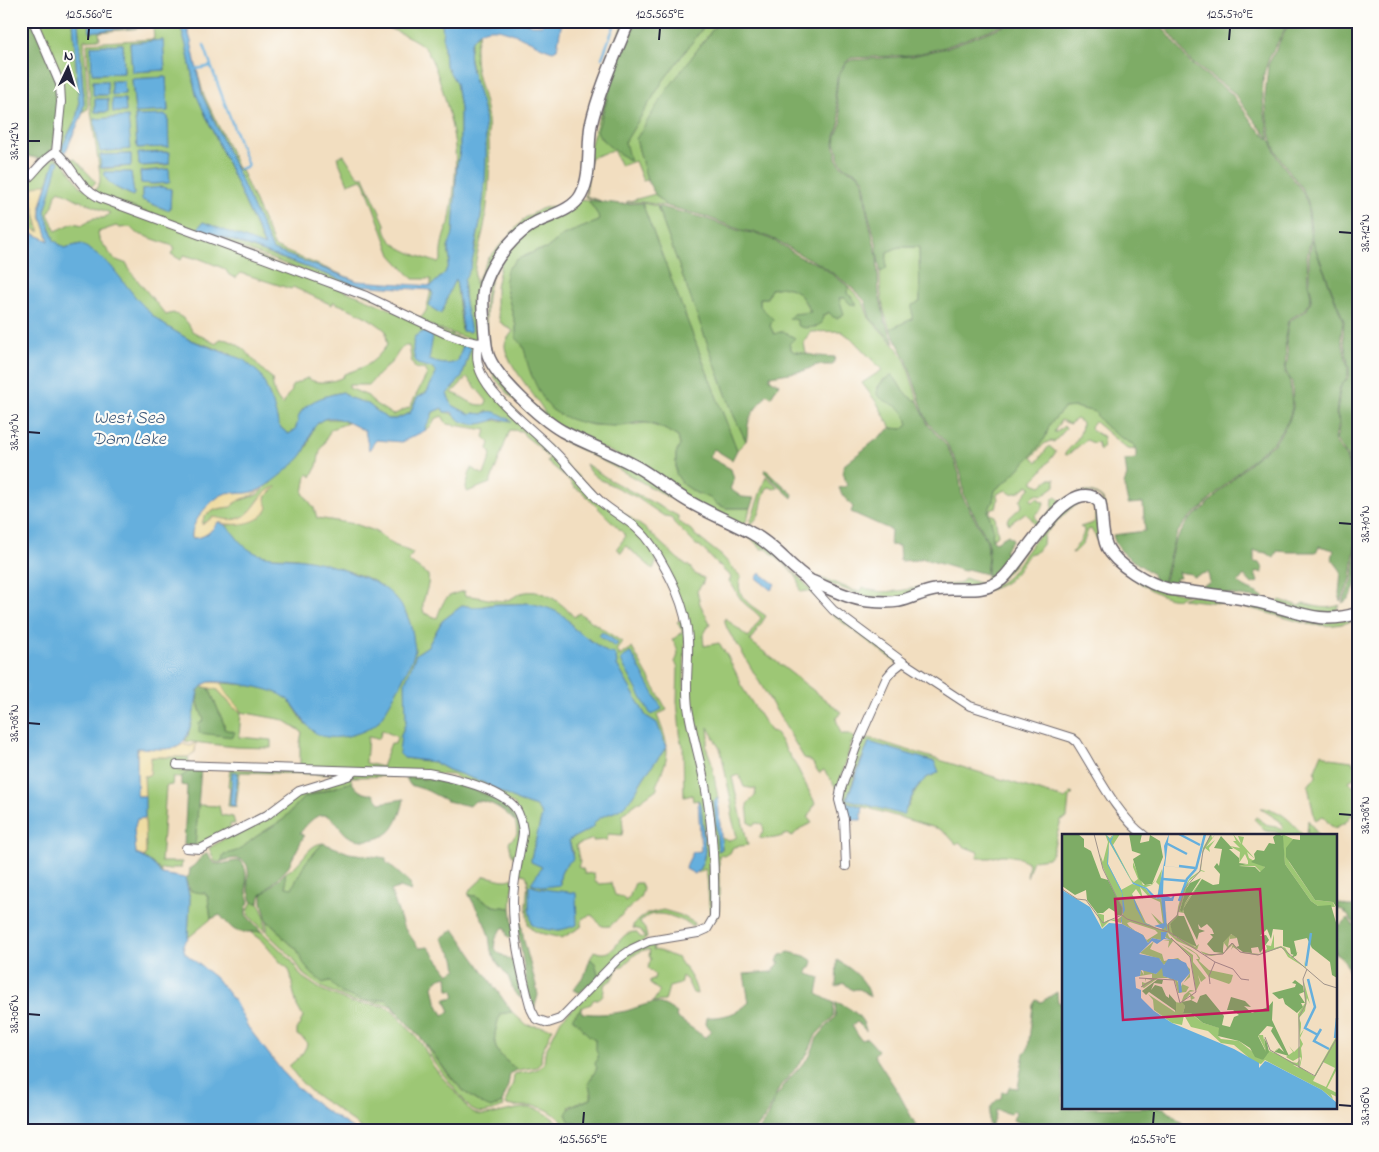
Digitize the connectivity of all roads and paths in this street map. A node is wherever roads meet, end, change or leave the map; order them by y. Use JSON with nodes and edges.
{"nodes":[{"id":1,"x":33,"y":21,"type":"edge"},
{"id":2,"x":629,"y":21,"type":"edge"},
{"id":3,"x":56,"y":152,"type":"junction"},
{"id":4,"x":21,"y":184,"type":"edge"},
{"id":5,"x":482,"y":342,"type":"junction"},
{"id":6,"x":804,"y":577,"type":"junction"},
{"id":7,"x":1358,"y":613,"type":"edge"},
{"id":8,"x":903,"y":662,"type":"junction"},
{"id":9,"x":177,"y":765,"type":"dead end"},
{"id":10,"x":353,"y":772,"type":"junction"},
{"id":11,"x":1143,"y":834,"type":"edge"},
{"id":12,"x":186,"y":848,"type":"dead end"},
{"id":13,"x":846,"y":866,"type":"dead end"}],
"edges":[{"from":1,"to":3,"type":"street"},
{"from":2,"to":5,"type":"street"},
{"from":3,"to":4,"type":"street"},
{"from":3,"to":5,"type":"street"},
{"from":5,"to":6,"type":"street"},
{"from":5,"to":10,"type":"street"},
{"from":6,"to":7,"type":"street"},
{"from":6,"to":8,"type":"street"},
{"from":8,"to":11,"type":"street"},
{"from":8,"to":13,"type":"street"},
{"from":9,"to":10,"type":"street"},
{"from":10,"to":12,"type":"street"}]}
